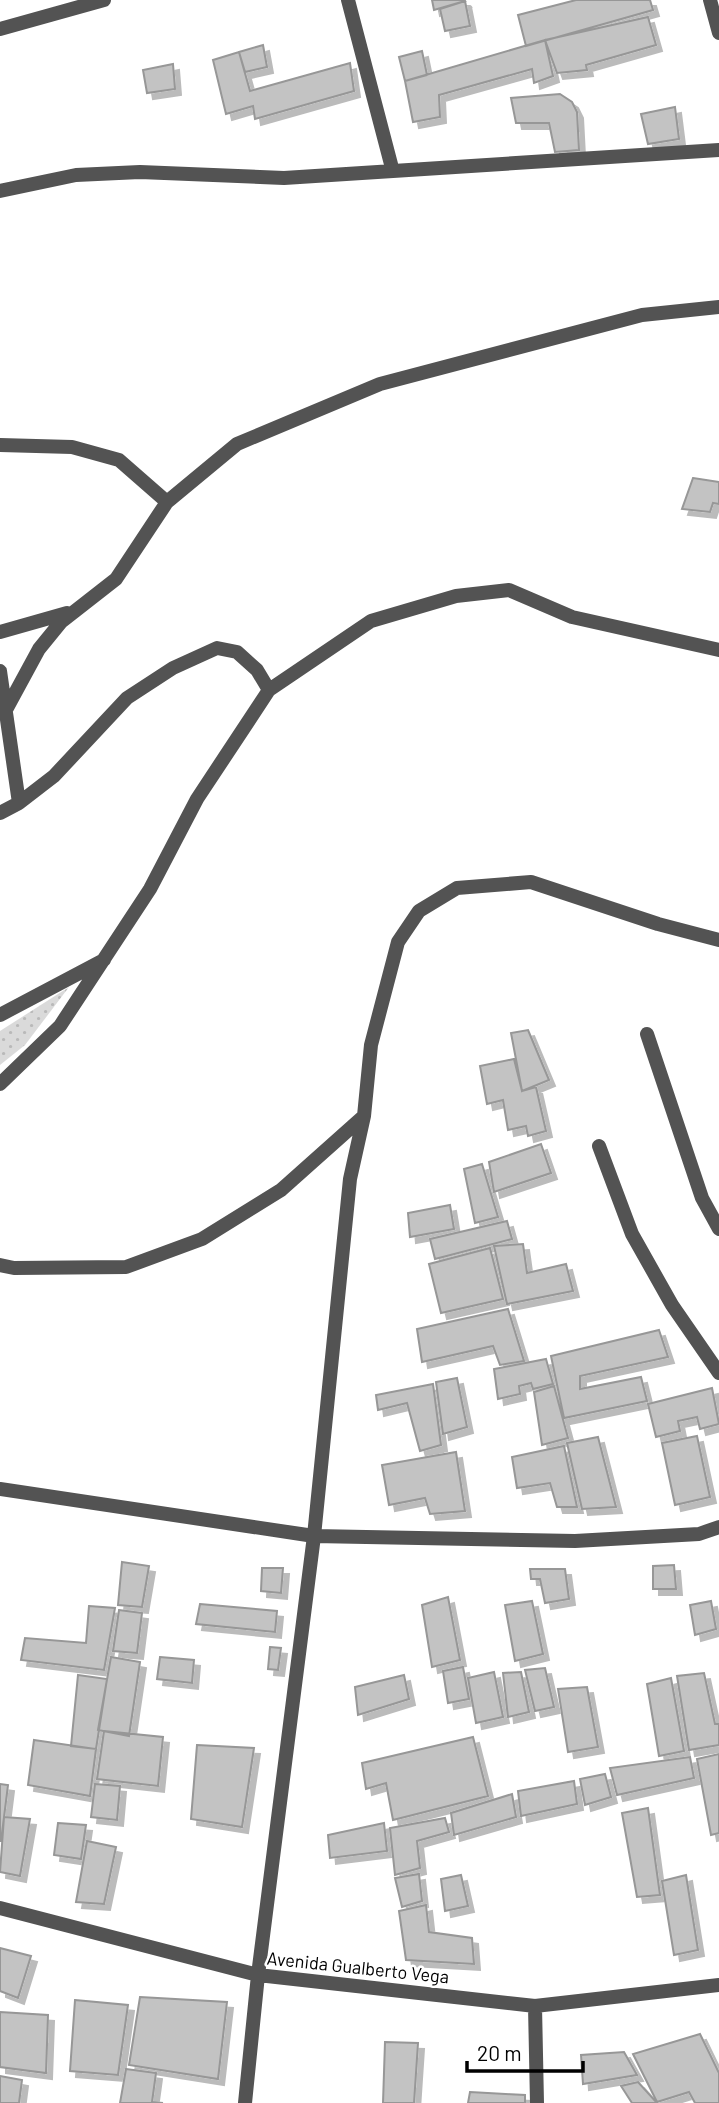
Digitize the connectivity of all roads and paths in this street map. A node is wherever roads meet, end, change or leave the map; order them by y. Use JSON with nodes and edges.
{"nodes":[{"id":1,"x":104,"y":0,"type":"edge"},
{"id":2,"x":348,"y":0,"type":"edge"},
{"id":3,"x":710,"y":0,"type":"edge"},
{"id":4,"x":0,"y":29,"type":"edge"},
{"id":5,"x":719,"y":33,"type":"edge"},
{"id":6,"x":719,"y":150,"type":"edge"},
{"id":7,"x":392,"y":168,"type":"junction"},
{"id":8,"x":0,"y":191,"type":"edge"},
{"id":9,"x":719,"y":307,"type":"edge"},
{"id":10,"x":0,"y":445,"type":"edge"},
{"id":11,"x":167,"y":502,"type":"junction"},
{"id":12,"x":75,"y":610,"type":"junction"},
{"id":13,"x":0,"y":632,"type":"edge"},
{"id":14,"x":719,"y":650,"type":"edge"},
{"id":15,"x":0,"y":671,"type":"edge"},
{"id":16,"x":269,"y":690,"type":"junction"},
{"id":17,"x":7,"y":708,"type":"junction"},
{"id":18,"x":19,"y":803,"type":"junction"},
{"id":19,"x":0,"y":813,"type":"edge"},
{"id":20,"x":719,"y":940,"type":"edge"},
{"id":21,"x":107,"y":958,"type":"junction"},
{"id":22,"x":0,"y":1015,"type":"edge"},
{"id":23,"x":647,"y":1034,"type":"dead end"},
{"id":24,"x":0,"y":1084,"type":"edge"},
{"id":25,"x":364,"y":1116,"type":"junction"},
{"id":26,"x":599,"y":1146,"type":"dead end"},
{"id":27,"x":719,"y":1229,"type":"edge"},
{"id":28,"x":0,"y":1265,"type":"edge"},
{"id":29,"x":719,"y":1373,"type":"edge"},
{"id":30,"x":0,"y":1489,"type":"edge"},
{"id":31,"x":719,"y":1527,"type":"edge"},
{"id":32,"x":314,"y":1536,"type":"junction"},
{"id":33,"x":0,"y":1908,"type":"edge"},
{"id":34,"x":258,"y":1975,"type":"junction"},
{"id":35,"x":719,"y":1985,"type":"edge"},
{"id":36,"x":535,"y":2006,"type":"junction"},
{"id":37,"x":245,"y":2103,"type":"edge"},
{"id":38,"x":537,"y":2103,"type":"edge"}],
"edges":[{"from":1,"to":4,"type":"street"},
{"from":2,"to":7,"type":"street"},
{"from":3,"to":5,"type":"street"},
{"from":6,"to":7,"type":"street"},
{"from":7,"to":8,"type":"street"},
{"from":9,"to":11,"type":"street"},
{"from":10,"to":11,"type":"street"},
{"from":11,"to":12,"type":"street"},
{"from":12,"to":13,"type":"street"},
{"from":12,"to":17,"type":"street"},
{"from":14,"to":16,"type":"street"},
{"from":15,"to":17,"type":"street"},
{"from":16,"to":18,"type":"street"},
{"from":16,"to":21,"type":"street"},
{"from":17,"to":18,"type":"street"},
{"from":18,"to":19,"type":"street"},
{"from":20,"to":25,"type":"street"},
{"from":21,"to":22,"type":"street"},
{"from":21,"to":24,"type":"street"},
{"from":23,"to":27,"type":"street"},
{"from":25,"to":28,"type":"street"},
{"from":25,"to":32,"type":"street"},
{"from":26,"to":29,"type":"street"},
{"from":30,"to":32,"type":"street"},
{"from":31,"to":32,"type":"street"},
{"from":32,"to":34,"type":"street"},
{"from":33,"to":34,"type":"street","name":"Avenida Gualberto Vega"},
{"from":34,"to":36,"type":"street","name":"Avenida Gualberto Vega"},
{"from":34,"to":37,"type":"street"},
{"from":35,"to":36,"type":"street","name":"Avenida Gualberto Vega"},
{"from":36,"to":38,"type":"street"}]}
